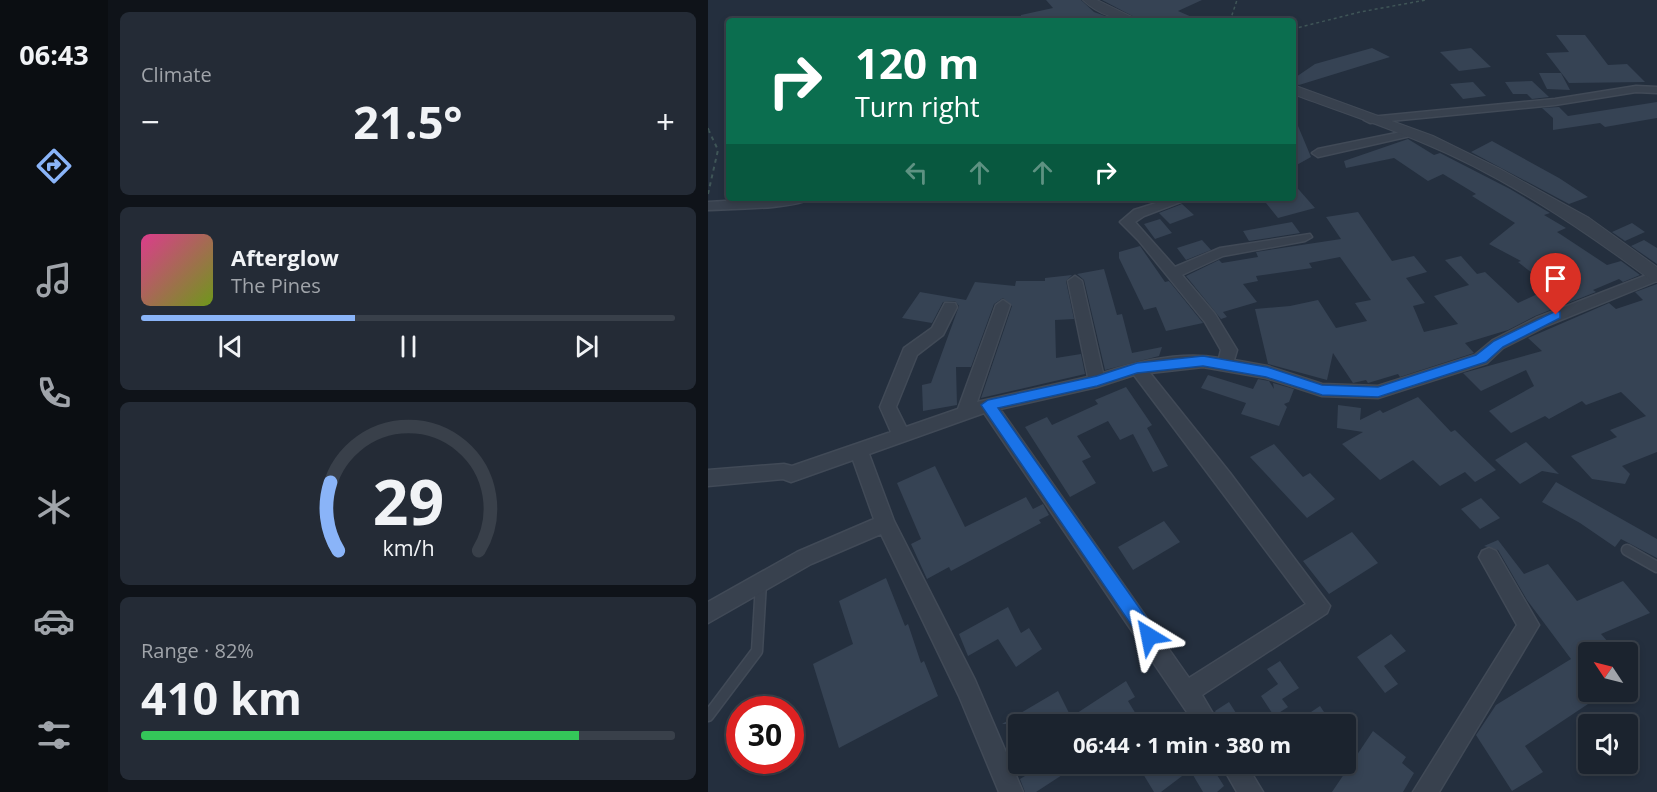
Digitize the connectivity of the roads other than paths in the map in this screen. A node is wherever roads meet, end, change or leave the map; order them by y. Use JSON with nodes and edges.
{"nodes":[{"id":1,"x":1089,"y":0,"type":"edge"},
{"id":2,"x":1126,"y":18,"type":"edge"},
{"id":3,"x":1296,"y":90,"type":"edge"},
{"id":4,"x":1657,"y":90,"type":"edge"},
{"id":5,"x":1370,"y":120,"type":"junction"},
{"id":6,"x":1411,"y":133,"type":"junction"},
{"id":7,"x":1318,"y":153,"type":"dead end"},
{"id":8,"x":787,"y":201,"type":"edge"},
{"id":9,"x":1176,"y":201,"type":"edge"},
{"id":10,"x":708,"y":206,"type":"edge"},
{"id":11,"x":1305,"y":237,"type":"dead end"},
{"id":12,"x":1173,"y":274,"type":"junction"},
{"id":13,"x":1657,"y":276,"type":"edge"},
{"id":14,"x":1075,"y":281,"type":"dead end"},
{"id":15,"x":1003,"y":304,"type":"dead end"},
{"id":16,"x":950,"y":307,"type":"dead end"},
{"id":17,"x":1225,"y":364,"type":"junction"},
{"id":18,"x":1137,"y":368,"type":"junction"},
{"id":19,"x":1097,"y":381,"type":"junction"},
{"id":20,"x":988,"y":405,"type":"junction"},
{"id":21,"x":965,"y":413,"type":"junction"},
{"id":22,"x":902,"y":434,"type":"junction"},
{"id":23,"x":858,"y":450,"type":"junction"},
{"id":24,"x":708,"y":478,"type":"edge"},
{"id":25,"x":885,"y":524,"type":"junction"},
{"id":26,"x":1627,"y":550,"type":"dead end"},
{"id":27,"x":1490,"y":557,"type":"dead end"},
{"id":28,"x":1657,"y":567,"type":"edge"},
{"id":29,"x":761,"y":583,"type":"junction"},
{"id":30,"x":708,"y":613,"type":"edge"},
{"id":31,"x":1187,"y":692,"type":"junction"},
{"id":32,"x":1201,"y":714,"type":"edge"},
{"id":33,"x":708,"y":716,"type":"edge"},
{"id":34,"x":1239,"y":774,"type":"edge"},
{"id":35,"x":1011,"y":792,"type":"edge"},
{"id":36,"x":1251,"y":792,"type":"edge"},
{"id":37,"x":1425,"y":792,"type":"edge"}],
"edges":[{"from":1,"to":2,"type":"street"},
{"from":3,"to":5,"type":"street"},
{"from":4,"to":5,"type":"street"},
{"from":5,"to":6,"type":"street"},
{"from":6,"to":7,"type":"street"},
{"from":6,"to":13,"type":"street"},
{"from":8,"to":10,"type":"street"},
{"from":9,"to":12,"type":"street"},
{"from":11,"to":12,"type":"street"},
{"from":12,"to":17,"type":"street"},
{"from":13,"to":17,"type":"street"},
{"from":14,"to":19,"type":"street"},
{"from":15,"to":21,"type":"street"},
{"from":16,"to":22,"type":"street"},
{"from":17,"to":18,"type":"street"},
{"from":18,"to":19,"type":"street"},
{"from":18,"to":31,"type":"street"},
{"from":19,"to":20,"type":"street"},
{"from":20,"to":21,"type":"street"},
{"from":20,"to":31,"type":"street"},
{"from":21,"to":22,"type":"street"},
{"from":22,"to":23,"type":"street"},
{"from":23,"to":24,"type":"street"},
{"from":23,"to":25,"type":"street"},
{"from":25,"to":29,"type":"street"},
{"from":25,"to":35,"type":"street"},
{"from":26,"to":28,"type":"lane"},
{"from":27,"to":37,"type":"street"},
{"from":29,"to":30,"type":"street"},
{"from":29,"to":33,"type":"lane"},
{"from":31,"to":32,"type":"street"},
{"from":34,"to":36,"type":"street"}]}
